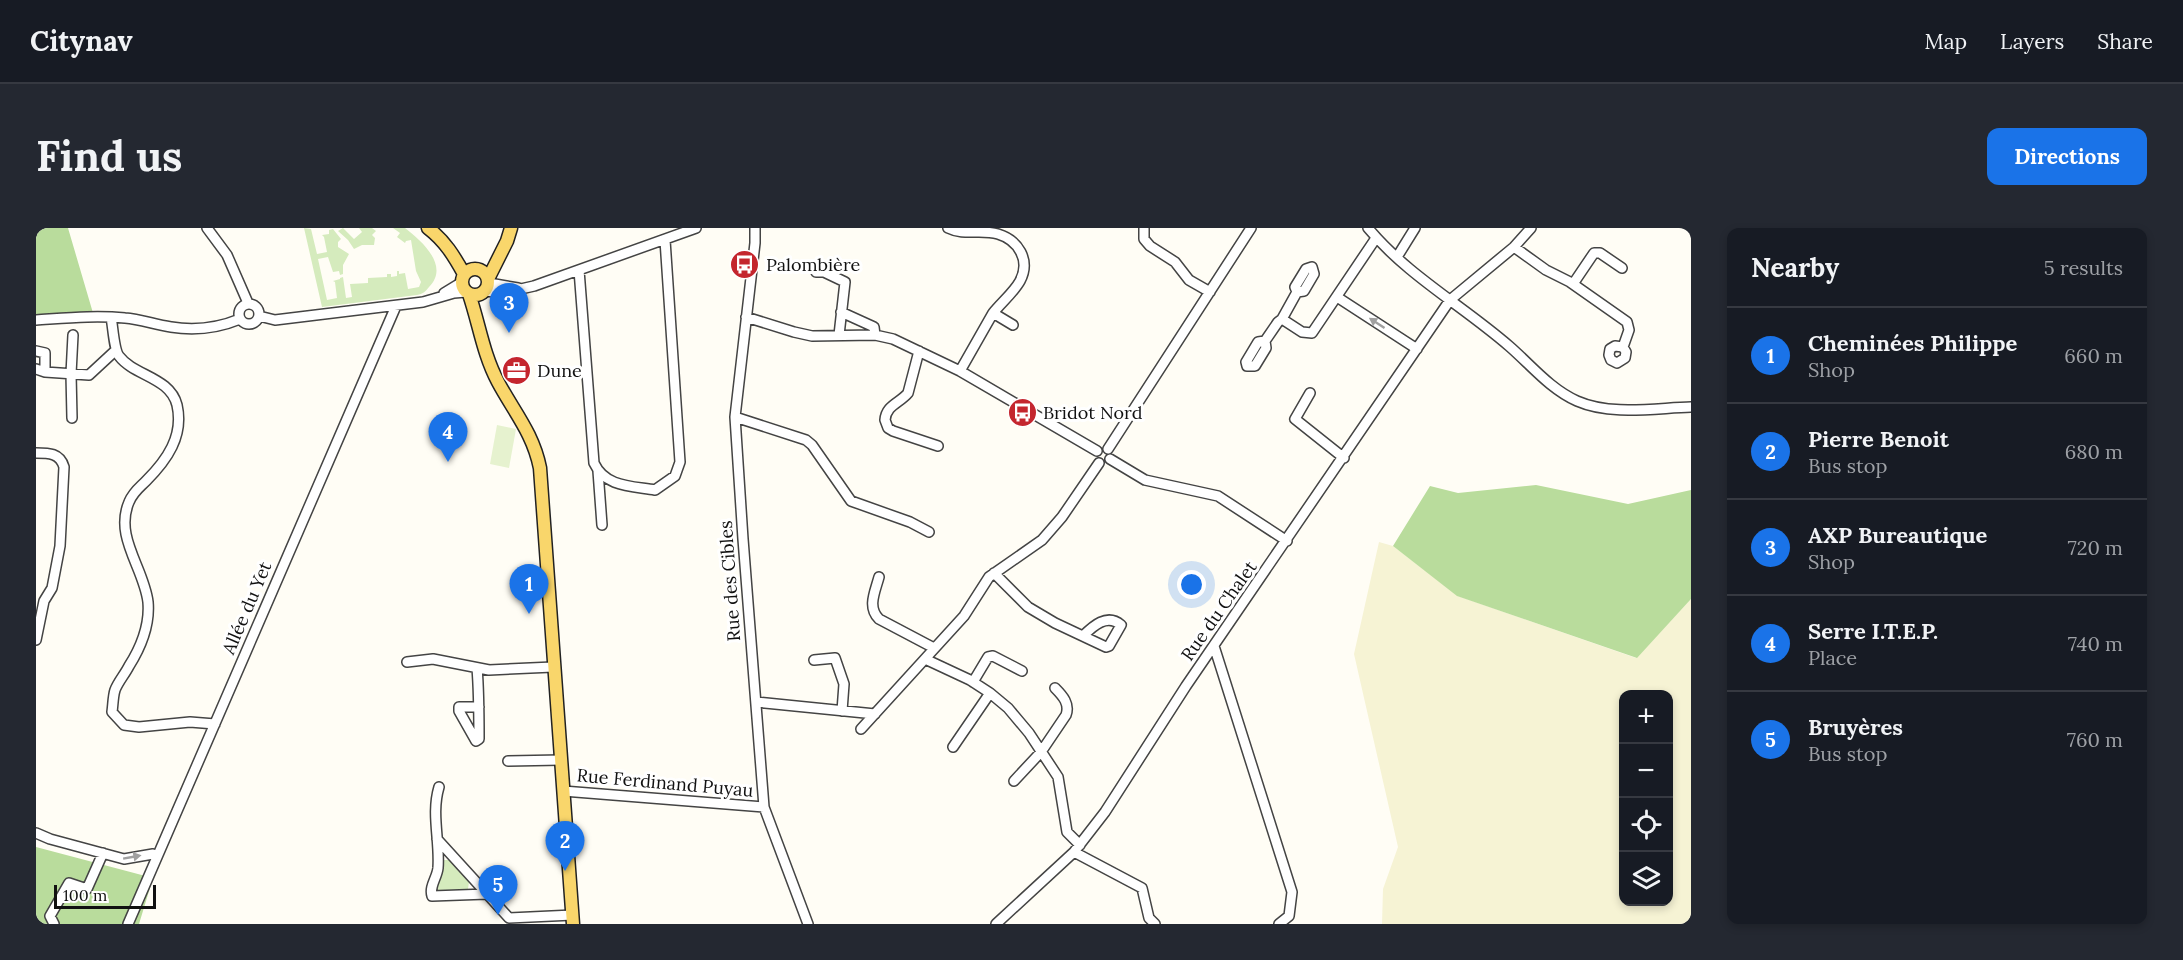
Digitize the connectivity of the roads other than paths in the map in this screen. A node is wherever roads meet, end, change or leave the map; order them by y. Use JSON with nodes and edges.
{"nodes":[{"id":1,"x":207,"y":228,"type":"edge"},
{"id":2,"x":428,"y":228,"type":"edge"},
{"id":3,"x":511,"y":228,"type":"edge"},
{"id":4,"x":696,"y":228,"type":"edge"},
{"id":5,"x":755,"y":228,"type":"edge"},
{"id":6,"x":948,"y":228,"type":"edge"},
{"id":7,"x":1144,"y":228,"type":"edge"},
{"id":8,"x":1251,"y":228,"type":"edge"},
{"id":9,"x":1368,"y":228,"type":"edge"},
{"id":10,"x":1415,"y":228,"type":"edge"},
{"id":11,"x":1531,"y":228,"type":"edge"},
{"id":12,"x":678,"y":231,"type":"edge"},
{"id":13,"x":1376,"y":238,"type":"junction"},
{"id":14,"x":665,"y":240,"type":"junction"},
{"id":15,"x":1514,"y":247,"type":"junction"},
{"id":16,"x":1397,"y":257,"type":"junction"},
{"id":17,"x":1622,"y":268,"type":"dead end"},
{"id":18,"x":579,"y":270,"type":"junction"},
{"id":19,"x":816,"y":272,"type":"dead end"},
{"id":20,"x":476,"y":283,"type":"junction"},
{"id":21,"x":1573,"y":284,"type":"junction"},
{"id":22,"x":1210,"y":292,"type":"junction"},
{"id":23,"x":1297,"y":292,"type":"dead end"},
{"id":24,"x":1337,"y":297,"type":"junction"},
{"id":25,"x":1450,"y":300,"type":"junction"},
{"id":26,"x":248,"y":303,"type":"junction"},
{"id":27,"x":396,"y":306,"type":"junction"},
{"id":28,"x":841,"y":312,"type":"junction"},
{"id":29,"x":993,"y":313,"type":"junction"},
{"id":30,"x":259,"y":316,"type":"junction"},
{"id":31,"x":111,"y":317,"type":"junction"},
{"id":32,"x":746,"y":317,"type":"junction"},
{"id":33,"x":125,"y":318,"type":"junction"},
{"id":34,"x":240,"y":319,"type":"junction"},
{"id":35,"x":1282,"y":319,"type":"junction"},
{"id":36,"x":36,"y":320,"type":"edge"},
{"id":37,"x":1013,"y":325,"type":"dead end"},
{"id":38,"x":73,"y":334,"type":"dead end"},
{"id":39,"x":839,"y":335,"type":"junction"},
{"id":40,"x":875,"y":335,"type":"junction"},
{"id":41,"x":115,"y":337,"type":"junction"},
{"id":42,"x":1265,"y":341,"type":"dead end"},
{"id":43,"x":1623,"y":347,"type":"dead end"},
{"id":44,"x":1417,"y":349,"type":"junction"},
{"id":45,"x":116,"y":350,"type":"junction"},
{"id":46,"x":36,"y":351,"type":"edge"},
{"id":47,"x":919,"y":351,"type":"junction"},
{"id":48,"x":40,"y":371,"type":"edge"},
{"id":49,"x":960,"y":371,"type":"junction"},
{"id":50,"x":71,"y":374,"type":"junction"},
{"id":51,"x":1310,"y":393,"type":"dead end"},
{"id":52,"x":1691,"y":407,"type":"edge"},
{"id":53,"x":735,"y":417,"type":"junction"},
{"id":54,"x":72,"y":418,"type":"dead end"},
{"id":55,"x":938,"y":446,"type":"dead end"},
{"id":56,"x":1108,"y":449,"type":"junction"},
{"id":57,"x":1097,"y":451,"type":"junction"},
{"id":58,"x":36,"y":453,"type":"edge"},
{"id":59,"x":1344,"y":458,"type":"junction"},
{"id":60,"x":1110,"y":459,"type":"junction"},
{"id":61,"x":1099,"y":463,"type":"junction"},
{"id":62,"x":598,"y":471,"type":"junction"},
{"id":63,"x":602,"y":525,"type":"dead end"},
{"id":64,"x":929,"y":532,"type":"dead end"},
{"id":65,"x":1287,"y":541,"type":"junction"},
{"id":66,"x":994,"y":573,"type":"junction"},
{"id":67,"x":879,"y":576,"type":"dead end"},
{"id":68,"x":1083,"y":636,"type":"dead end"},
{"id":69,"x":36,"y":640,"type":"edge"},
{"id":70,"x":1214,"y":646,"type":"junction"},
{"id":71,"x":934,"y":648,"type":"junction"},
{"id":72,"x":925,"y":659,"type":"junction"},
{"id":73,"x":814,"y":660,"type":"dead end"},
{"id":74,"x":407,"y":662,"type":"dead end"},
{"id":75,"x":553,"y":667,"type":"junction"},
{"id":76,"x":477,"y":668,"type":"junction"},
{"id":77,"x":1022,"y":671,"type":"dead end"},
{"id":78,"x":973,"y":682,"type":"junction"},
{"id":79,"x":1055,"y":688,"type":"dead end"},
{"id":80,"x":990,"y":693,"type":"junction"},
{"id":81,"x":756,"y":702,"type":"junction"},
{"id":82,"x":479,"y":707,"type":"dead end"},
{"id":83,"x":842,"y":711,"type":"junction"},
{"id":84,"x":875,"y":714,"type":"junction"},
{"id":85,"x":214,"y":724,"type":"junction"},
{"id":86,"x":861,"y":729,"type":"dead end"},
{"id":87,"x":953,"y":747,"type":"dead end"},
{"id":88,"x":1041,"y":752,"type":"junction"},
{"id":89,"x":561,"y":760,"type":"junction"},
{"id":90,"x":508,"y":761,"type":"dead end"},
{"id":91,"x":1014,"y":781,"type":"dead end"},
{"id":92,"x":439,"y":787,"type":"dead end"},
{"id":93,"x":563,"y":791,"type":"junction"},
{"id":94,"x":764,"y":807,"type":"junction"},
{"id":95,"x":36,"y":833,"type":"edge"},
{"id":96,"x":437,"y":839,"type":"junction"},
{"id":97,"x":1077,"y":849,"type":"junction"},
{"id":98,"x":103,"y":853,"type":"junction"},
{"id":99,"x":158,"y":855,"type":"junction"},
{"id":100,"x":488,"y":894,"type":"junction"},
{"id":101,"x":573,"y":919,"type":"edge"},
{"id":102,"x":54,"y":924,"type":"edge"},
{"id":103,"x":128,"y":924,"type":"edge"},
{"id":104,"x":808,"y":924,"type":"edge"},
{"id":105,"x":996,"y":924,"type":"edge"},
{"id":106,"x":1155,"y":924,"type":"edge"},
{"id":107,"x":1279,"y":924,"type":"edge"}],
"edges":[{"from":1,"to":26,"type":"street"},
{"from":2,"to":20,"type":"main road"},
{"from":3,"to":20,"type":"main road"},
{"from":4,"to":12,"type":"street"},
{"from":5,"to":32,"type":"street","name":"Rue des Cibles"},
{"from":6,"to":29,"type":"street"},
{"from":7,"to":22,"type":"street"},
{"from":8,"to":22,"type":"street"},
{"from":9,"to":13,"type":"street"},
{"from":10,"to":16,"type":"street"},
{"from":11,"to":15,"type":"street","name":"Rue du Chalet"},
{"from":12,"to":14,"type":"street"},
{"from":13,"to":16,"type":"street"},
{"from":13,"to":24,"type":"street"},
{"from":14,"to":18,"type":"street"},
{"from":14,"to":62,"type":"street"},
{"from":15,"to":21,"type":"street"},
{"from":15,"to":25,"type":"street","name":"Rue du Chalet"},
{"from":16,"to":25,"type":"street"},
{"from":17,"to":21,"type":"street"},
{"from":18,"to":20,"type":"street"},
{"from":18,"to":62,"type":"street"},
{"from":19,"to":28,"type":"street"},
{"from":20,"to":27,"type":"street"},
{"from":20,"to":75,"type":"main road"},
{"from":21,"to":43,"type":"street"},
{"from":22,"to":56,"type":"street"},
{"from":23,"to":35,"type":"street"},
{"from":24,"to":35,"type":"street"},
{"from":44,"to":24,"type":"street","one_way":true},
{"from":25,"to":44,"type":"street","name":"Rue du Chalet"},
{"from":25,"to":52,"type":"street"},
{"from":26,"to":30,"type":"street"},
{"from":26,"to":34,"type":"street"},
{"from":27,"to":30,"type":"street"},
{"from":27,"to":85,"type":"street","name":"Allée du Yet"},
{"from":28,"to":39,"type":"street"},
{"from":28,"to":40,"type":"street"},
{"from":29,"to":37,"type":"street"},
{"from":29,"to":49,"type":"street"},
{"from":30,"to":34,"type":"street"},
{"from":31,"to":33,"type":"street"},
{"from":31,"to":36,"type":"street"},
{"from":31,"to":41,"type":"street"},
{"from":32,"to":39,"type":"street"},
{"from":32,"to":53,"type":"street","name":"Rue des Cibles"},
{"from":33,"to":34,"type":"street"},
{"from":33,"to":41,"type":"street"},
{"from":35,"to":42,"type":"street"},
{"from":38,"to":50,"type":"street"},
{"from":39,"to":40,"type":"street"},
{"from":40,"to":47,"type":"street"},
{"from":41,"to":45,"type":"street"},
{"from":44,"to":59,"type":"street","name":"Rue du Chalet"},
{"from":45,"to":50,"type":"street"},
{"from":45,"to":85,"type":"street"},
{"from":46,"to":48,"type":"street"},
{"from":47,"to":49,"type":"street"},
{"from":47,"to":55,"type":"street"},
{"from":48,"to":50,"type":"street"},
{"from":49,"to":57,"type":"street"},
{"from":50,"to":54,"type":"street"},
{"from":51,"to":59,"type":"street"},
{"from":53,"to":64,"type":"street"},
{"from":53,"to":81,"type":"street","name":"Rue des Cibles"},
{"from":56,"to":57,"type":"street"},
{"from":56,"to":60,"type":"street"},
{"from":57,"to":61,"type":"street"},
{"from":58,"to":69,"type":"street"},
{"from":59,"to":65,"type":"street","name":"Rue du Chalet"},
{"from":60,"to":61,"type":"street"},
{"from":60,"to":65,"type":"street"},
{"from":61,"to":66,"type":"street"},
{"from":62,"to":63,"type":"street"},
{"from":65,"to":70,"type":"street","name":"Rue du Chalet"},
{"from":66,"to":68,"type":"street"},
{"from":66,"to":71,"type":"street"},
{"from":67,"to":71,"type":"street"},
{"from":70,"to":97,"type":"street","name":"Rue du Chalet"},
{"from":70,"to":107,"type":"street"},
{"from":71,"to":72,"type":"street"},
{"from":72,"to":78,"type":"street"},
{"from":72,"to":84,"type":"street"},
{"from":73,"to":83,"type":"street"},
{"from":74,"to":76,"type":"street"},
{"from":75,"to":76,"type":"street"},
{"from":75,"to":89,"type":"main road"},
{"from":76,"to":82,"type":"street"},
{"from":77,"to":78,"type":"street"},
{"from":78,"to":80,"type":"street"},
{"from":79,"to":88,"type":"street"},
{"from":80,"to":87,"type":"street"},
{"from":80,"to":88,"type":"street"},
{"from":81,"to":83,"type":"street"},
{"from":81,"to":94,"type":"street","name":"Rue des Cibles"},
{"from":83,"to":84,"type":"street"},
{"from":84,"to":86,"type":"street"},
{"from":85,"to":99,"type":"street","name":"Allée du Yet"},
{"from":88,"to":91,"type":"street"},
{"from":88,"to":97,"type":"street"},
{"from":89,"to":90,"type":"street"},
{"from":89,"to":93,"type":"main road"},
{"from":92,"to":96,"type":"street"},
{"from":93,"to":94,"type":"street","name":"Rue Ferdinand Puyau"},
{"from":93,"to":101,"type":"main road"},
{"from":94,"to":104,"type":"street","name":"Rue des Cibles"},
{"from":95,"to":98,"type":"street"},
{"from":96,"to":100,"type":"street"},
{"from":96,"to":100,"type":"street"},
{"from":97,"to":105,"type":"street","name":"Rue du Chalet"},
{"from":97,"to":106,"type":"street"},
{"from":98,"to":99,"type":"street","one_way":true},
{"from":98,"to":102,"type":"street"},
{"from":99,"to":103,"type":"street","name":"Allée du Yet"},
{"from":100,"to":101,"type":"street"}]}
